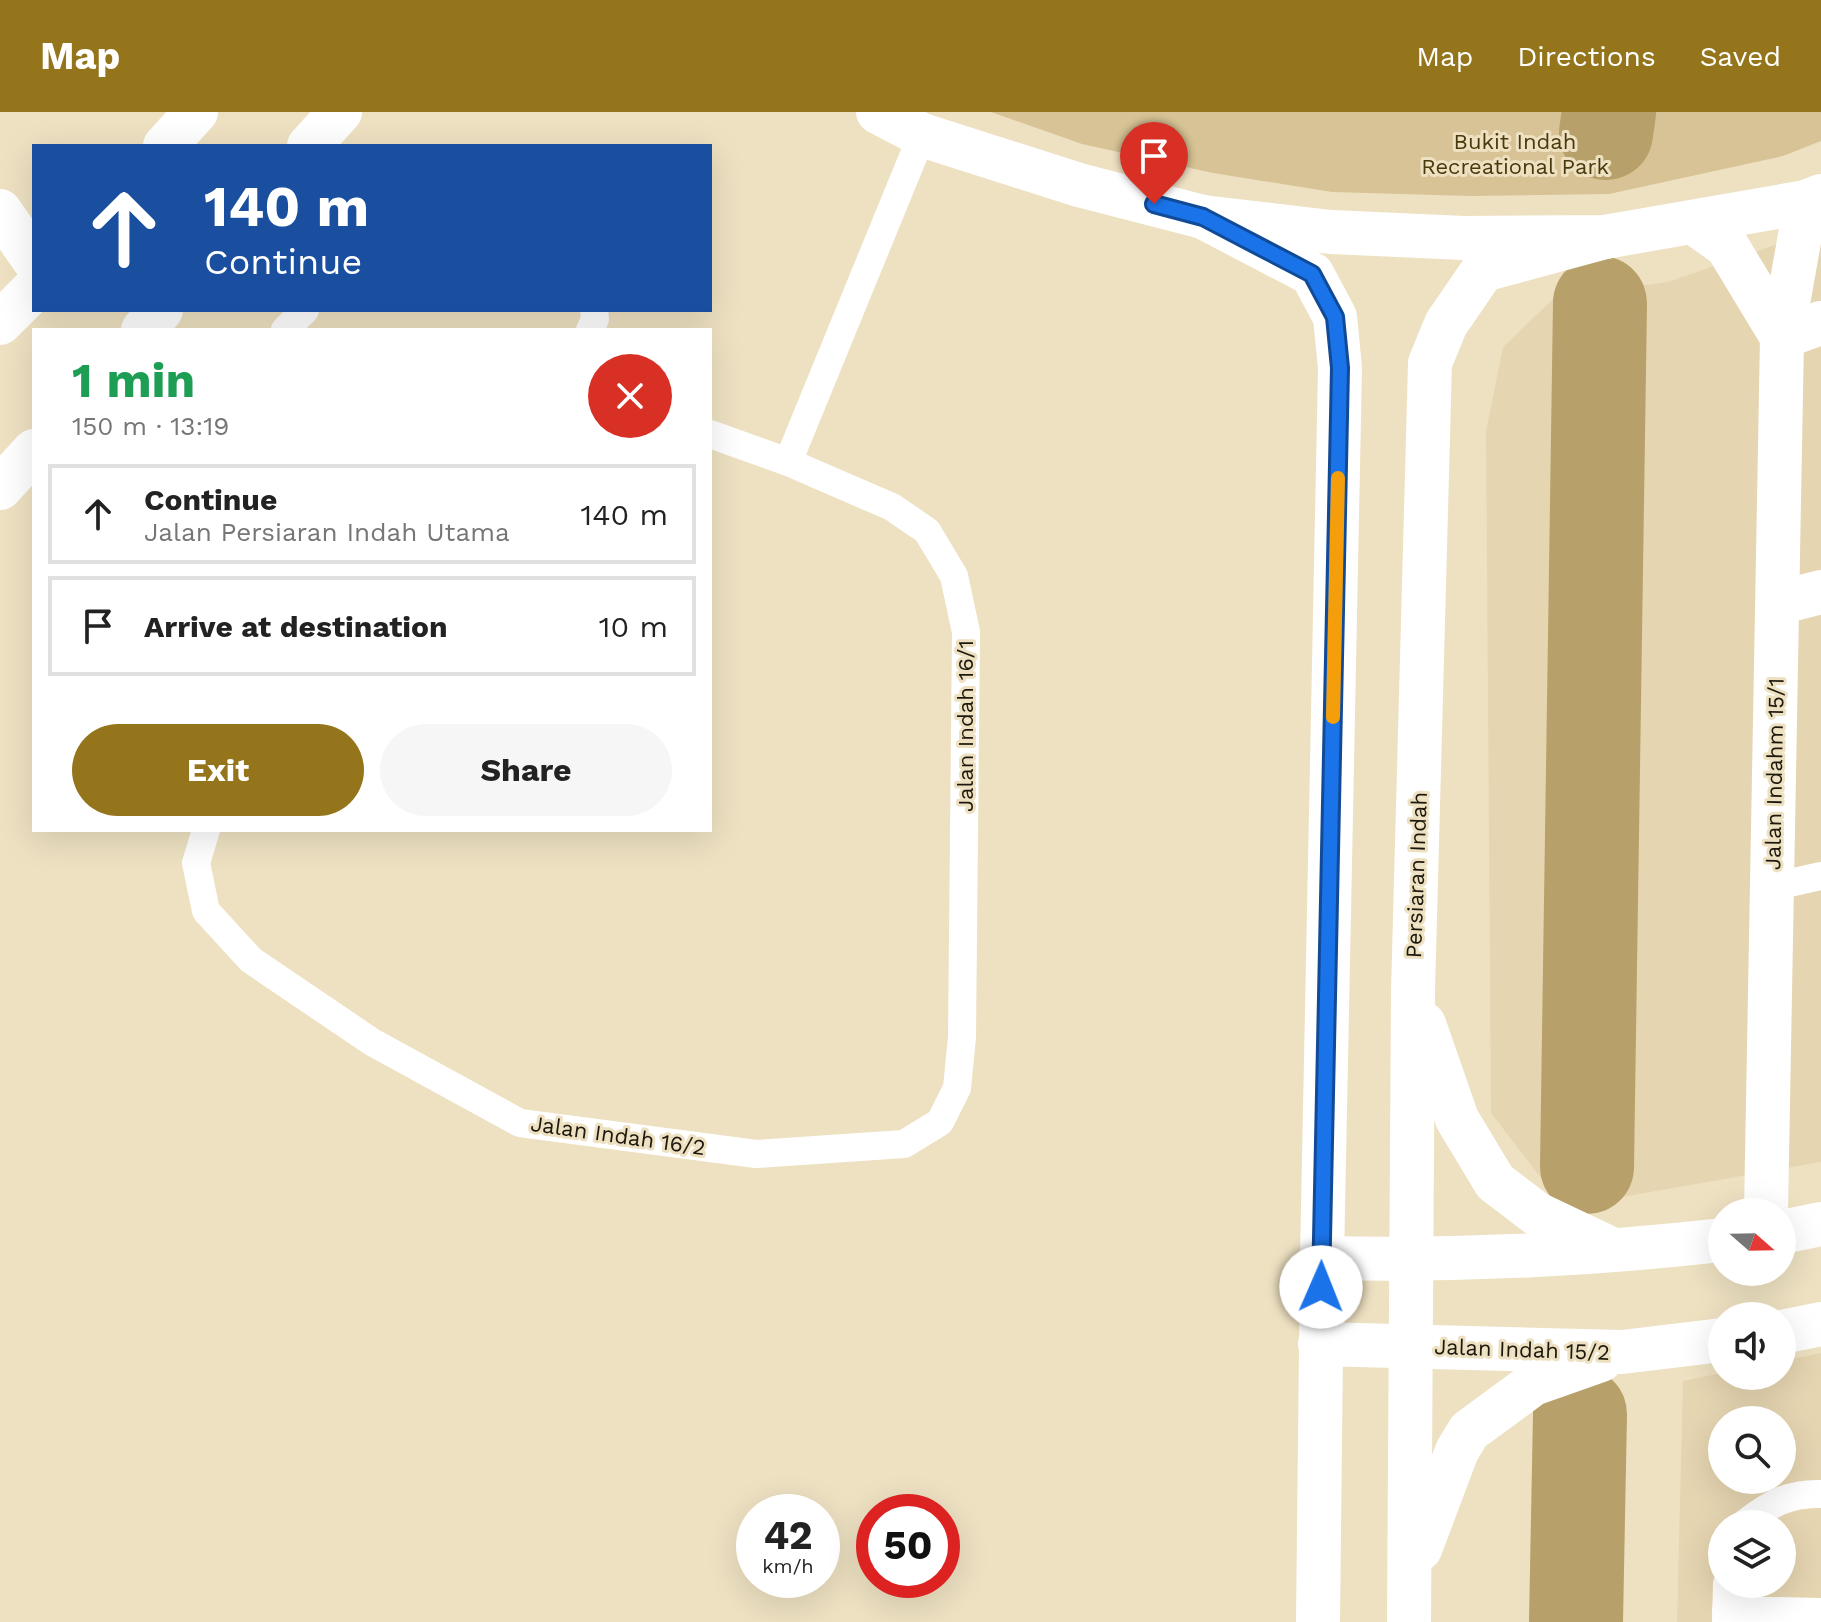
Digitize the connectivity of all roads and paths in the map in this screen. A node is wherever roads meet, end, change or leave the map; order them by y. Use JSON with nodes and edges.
{"nodes":[{"id":1,"x":196,"y":112,"type":"edge"},
{"id":2,"x":340,"y":112,"type":"edge"},
{"id":3,"x":878,"y":112,"type":"edge"},
{"id":4,"x":922,"y":135,"type":"junction"},
{"id":5,"x":167,"y":144,"type":"edge"},
{"id":6,"x":311,"y":144,"type":"edge"},
{"id":7,"x":1814,"y":199,"type":"edge"},
{"id":8,"x":0,"y":211,"type":"edge"},
{"id":9,"x":1203,"y":217,"type":"junction"},
{"id":10,"x":1693,"y":222,"type":"junction"},
{"id":11,"x":1605,"y":237,"type":"junction"},
{"id":12,"x":32,"y":257,"type":"edge"},
{"id":13,"x":32,"y":291,"type":"edge"},
{"id":14,"x":159,"y":312,"type":"edge"},
{"id":15,"x":303,"y":312,"type":"edge"},
{"id":16,"x":0,"y":323,"type":"edge"},
{"id":17,"x":145,"y":328,"type":"edge"},
{"id":18,"x":287,"y":328,"type":"edge"},
{"id":19,"x":1802,"y":330,"type":"edge"},
{"id":20,"x":712,"y":435,"type":"edge"},
{"id":21,"x":32,"y":453,"type":"edge"},
{"id":22,"x":788,"y":462,"type":"junction"},
{"id":23,"x":0,"y":488,"type":"edge"},
{"id":24,"x":1821,"y":592,"type":"edge"},
{"id":25,"x":1778,"y":603,"type":"junction"},
{"id":26,"x":205,"y":832,"type":"edge"},
{"id":27,"x":1821,"y":876,"type":"edge"},
{"id":28,"x":1772,"y":887,"type":"junction"},
{"id":29,"x":1413,"y":991,"type":"junction"},
{"id":30,"x":962,"y":1037,"type":"joint"},
{"id":31,"x":1766,"y":1198,"type":"edge"},
{"id":32,"x":1821,"y":1224,"type":"edge"},
{"id":33,"x":1796,"y":1229,"type":"edge"},
{"id":34,"x":1708,"y":1242,"type":"edge"},
{"id":35,"x":1617,"y":1252,"type":"junction"},
{"id":36,"x":1322,"y":1258,"type":"junction"},
{"id":37,"x":1412,"y":1260,"type":"junction"},
{"id":38,"x":1821,"y":1324,"type":"edge"},
{"id":39,"x":1796,"y":1329,"type":"edge"},
{"id":40,"x":1708,"y":1342,"type":"edge"},
{"id":41,"x":1320,"y":1344,"type":"junction"},
{"id":42,"x":1411,"y":1345,"type":"junction"},
{"id":43,"x":1622,"y":1352,"type":"junction"},
{"id":44,"x":1821,"y":1494,"type":"edge"},
{"id":45,"x":1762,"y":1510,"type":"edge"},
{"id":46,"x":1409,"y":1578,"type":"junction"},
{"id":47,"x":1726,"y":1605,"type":"edge"},
{"id":48,"x":1821,"y":1612,"type":"edge"},
{"id":49,"x":1318,"y":1622,"type":"edge"},
{"id":50,"x":1409,"y":1622,"type":"edge"}],
"edges":[{"from":1,"to":5,"type":"main road"},
{"from":2,"to":6,"type":"main road"},
{"from":3,"to":4,"type":"main road"},
{"from":4,"to":9,"type":"main road"},
{"from":4,"to":22,"type":"lane"},
{"from":7,"to":10,"type":"main road"},
{"from":7,"to":19,"type":"main road","name":"Jalan Indahm 15/1"},
{"from":8,"to":12,"type":"main road"},
{"from":9,"to":11,"type":"main road"},
{"from":9,"to":36,"type":"main road"},
{"from":10,"to":11,"type":"main road"},
{"from":10,"to":19,"type":"main road"},
{"from":11,"to":29,"type":"main road","name":"Persiaran Indah"},
{"from":13,"to":16,"type":"main road"},
{"from":14,"to":17,"type":"main road"},
{"from":15,"to":18,"type":"lane"},
{"from":19,"to":25,"type":"main road","name":"Jalan Indahm 15/1"},
{"from":20,"to":22,"type":"lane"},
{"from":21,"to":23,"type":"main road"},
{"from":22,"to":30,"type":"lane","name":"Jalan Indah 16/1"},
{"from":24,"to":25,"type":"main road"},
{"from":25,"to":28,"type":"main road","name":"Jalan Indahm 15/1"},
{"from":26,"to":30,"type":"lane","name":"Jalan Indah 16/2"},
{"from":27,"to":28,"type":"lane"},
{"from":28,"to":31,"type":"main road","name":"Jalan Indahm 15/1"},
{"from":29,"to":35,"type":"main road"},
{"from":29,"to":37,"type":"main road","name":"Persiaran Indah"},
{"from":32,"to":33,"type":"main road"},
{"from":34,"to":35,"type":"main road"},
{"from":35,"to":37,"type":"main road"},
{"from":36,"to":37,"type":"main road"},
{"from":36,"to":41,"type":"main road"},
{"from":37,"to":42,"type":"main road","name":"Persiaran Indah"},
{"from":38,"to":39,"type":"main road"},
{"from":40,"to":43,"type":"main road","name":"Jalan Indah 15/2"},
{"from":41,"to":42,"type":"main road","name":"Jalan Indah 15/2"},
{"from":41,"to":49,"type":"main road"},
{"from":42,"to":43,"type":"main road","name":"Jalan Indah 15/2"},
{"from":42,"to":46,"type":"main road","name":"Persiaran Indah"},
{"from":43,"to":46,"type":"main road"},
{"from":44,"to":45,"type":"lane"},
{"from":46,"to":50,"type":"main road","name":"Persiaran Indah"},
{"from":47,"to":48,"type":"lane"}]}
